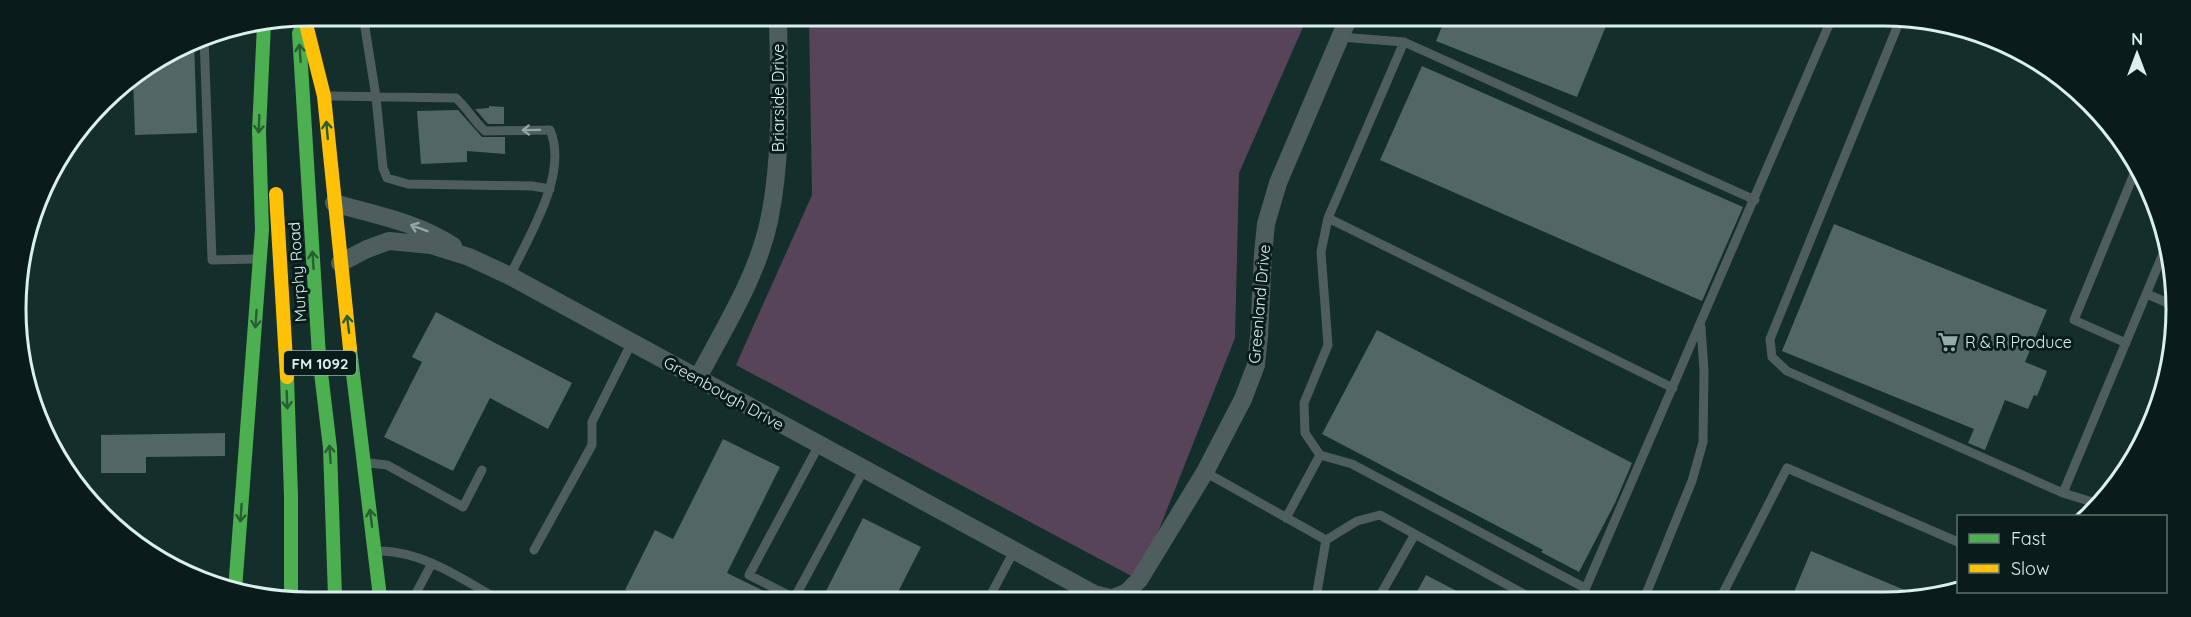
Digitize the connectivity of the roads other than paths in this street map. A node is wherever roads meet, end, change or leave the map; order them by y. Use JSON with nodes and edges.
{"nodes":[{"id":1,"x":299,"y":26,"type":"edge"},
{"id":2,"x":306,"y":26,"type":"edge"},
{"id":3,"x":365,"y":26,"type":"edge"},
{"id":4,"x":778,"y":26,"type":"edge"},
{"id":5,"x":1345,"y":26,"type":"edge"},
{"id":6,"x":1828,"y":26,"type":"edge"},
{"id":7,"x":1898,"y":26,"type":"edge"},
{"id":8,"x":265,"y":29,"type":"edge"},
{"id":9,"x":265,"y":29,"type":"edge"},
{"id":10,"x":1340,"y":37,"type":"junction"},
{"id":11,"x":1404,"y":42,"type":"junction"},
{"id":12,"x":204,"y":46,"type":"edge"},
{"id":13,"x":324,"y":96,"type":"junction"},
{"id":14,"x":376,"y":97,"type":"junction"},
{"id":15,"x":273,"y":132,"type":"dead end"},
{"id":16,"x":2133,"y":177,"type":"edge"},
{"id":17,"x":276,"y":184,"type":"dead end"},
{"id":18,"x":550,"y":189,"type":"junction"},
{"id":19,"x":1755,"y":200,"type":"junction"},
{"id":20,"x":334,"y":203,"type":"junction"},
{"id":21,"x":1328,"y":218,"type":"junction"},
{"id":22,"x":469,"y":257,"type":"junction"},
{"id":23,"x":260,"y":259,"type":"junction"},
{"id":24,"x":2161,"y":260,"type":"edge"},
{"id":25,"x":340,"y":263,"type":"junction"},
{"id":26,"x":510,"y":276,"type":"junction"},
{"id":27,"x":2147,"y":294,"type":"junction"},
{"id":28,"x":2166,"y":302,"type":"edge"},
{"id":29,"x":1700,"y":325,"type":"junction"},
{"id":30,"x":632,"y":342,"type":"junction"},
{"id":31,"x":2126,"y":343,"type":"junction"},
{"id":32,"x":698,"y":378,"type":"junction"},
{"id":33,"x":1673,"y":388,"type":"junction"},
{"id":34,"x":819,"y":445,"type":"junction"},
{"id":35,"x":1320,"y":455,"type":"junction"},
{"id":36,"x":364,"y":462,"type":"junction"},
{"id":37,"x":864,"y":469,"type":"junction"},
{"id":38,"x":482,"y":470,"type":"dead end"},
{"id":39,"x":1205,"y":472,"type":"junction"},
{"id":40,"x":2063,"y":493,"type":"junction"},
{"id":41,"x":2090,"y":501,"type":"edge"},
{"id":42,"x":1286,"y":518,"type":"junction"},
{"id":43,"x":978,"y":531,"type":"joint"},
{"id":44,"x":1415,"y":534,"type":"junction"},
{"id":45,"x":1326,"y":540,"type":"junction"},
{"id":46,"x":1957,"y":541,"type":"edge"},
{"id":47,"x":374,"y":550,"type":"junction"},
{"id":48,"x":534,"y":550,"type":"dead end"},
{"id":49,"x":1014,"y":551,"type":"junction"},
{"id":50,"x":432,"y":562,"type":"junction"},
{"id":51,"x":236,"y":582,"type":"edge"},
{"id":52,"x":1586,"y":588,"type":"junction"},
{"id":53,"x":291,"y":591,"type":"edge"},
{"id":54,"x":335,"y":592,"type":"edge"},
{"id":55,"x":379,"y":592,"type":"edge"},
{"id":56,"x":417,"y":592,"type":"edge"},
{"id":57,"x":485,"y":592,"type":"edge"},
{"id":58,"x":783,"y":592,"type":"edge"},
{"id":59,"x":797,"y":592,"type":"edge"},
{"id":60,"x":992,"y":592,"type":"edge"},
{"id":61,"x":1090,"y":592,"type":"edge"},
{"id":62,"x":1127,"y":592,"type":"edge"},
{"id":63,"x":1317,"y":592,"type":"edge"},
{"id":64,"x":1381,"y":592,"type":"edge"},
{"id":65,"x":1520,"y":592,"type":"edge"},
{"id":66,"x":1584,"y":592,"type":"edge"},
{"id":67,"x":1647,"y":592,"type":"edge"},
{"id":68,"x":1724,"y":592,"type":"edge"}],
"edges":[{"from":54,"to":1,"type":"main road","name":"Murphy Road","number":"FM 1092","one_way":true},
{"from":2,"to":13,"type":"main road"},
{"from":3,"to":14,"type":"lane"},
{"from":4,"to":32,"type":"street","name":"Briarside Drive"},
{"from":5,"to":10,"type":"street","name":"Greenland Drive"},
{"from":6,"to":19,"type":"lane"},
{"from":7,"to":40,"type":"lane"},
{"from":8,"to":15,"type":"main road"},
{"from":9,"to":23,"type":"main road","one_way":true},
{"from":10,"to":11,"type":"lane"},
{"from":10,"to":39,"type":"street","name":"Greenland Drive"},
{"from":11,"to":19,"type":"lane"},
{"from":11,"to":21,"type":"lane"},
{"from":12,"to":23,"type":"lane"},
{"from":13,"to":14,"type":"lane"},
{"from":20,"to":13,"type":"main road","one_way":true},
{"from":14,"to":18,"type":"lane"},
{"from":18,"to":14,"type":"lane","one_way":true},
{"from":16,"to":31,"type":"lane"},
{"from":17,"to":53,"type":"main road","name":"Murphy Road","one_way":true},
{"from":18,"to":26,"type":"lane"},
{"from":19,"to":29,"type":"lane"},
{"from":22,"to":20,"type":"street","name":"Greenbough Drive","one_way":true},
{"from":20,"to":25,"type":"main road"},
{"from":21,"to":33,"type":"lane"},
{"from":21,"to":35,"type":"lane"},
{"from":22,"to":25,"type":"street","name":"Greenbough Drive"},
{"from":22,"to":26,"type":"street","name":"Greenbough Drive"},
{"from":23,"to":51,"type":"main road","one_way":true},
{"from":24,"to":27,"type":"lane"},
{"from":36,"to":25,"type":"main road","one_way":true},
{"from":26,"to":30,"type":"street","name":"Greenbough Drive"},
{"from":27,"to":28,"type":"lane"},
{"from":27,"to":31,"type":"lane"},
{"from":29,"to":33,"type":"lane"},
{"from":29,"to":67,"type":"lane"},
{"from":30,"to":32,"type":"street","name":"Greenbough Drive"},
{"from":30,"to":48,"type":"lane"},
{"from":31,"to":40,"type":"lane"},
{"from":32,"to":34,"type":"street","name":"Greenbough Drive"},
{"from":33,"to":52,"type":"lane"},
{"from":34,"to":37,"type":"street","name":"Greenbough Drive"},
{"from":34,"to":58,"type":"lane"},
{"from":35,"to":42,"type":"lane"},
{"from":35,"to":52,"type":"lane"},
{"from":36,"to":38,"type":"lane"},
{"from":47,"to":36,"type":"main road","one_way":true},
{"from":37,"to":43,"type":"street","name":"Greenbough Drive"},
{"from":37,"to":59,"type":"lane"},
{"from":39,"to":42,"type":"lane"},
{"from":39,"to":62,"type":"street","name":"Greenland Drive"},
{"from":40,"to":41,"type":"lane"},
{"from":42,"to":45,"type":"lane"},
{"from":43,"to":49,"type":"street","name":"Greenland Drive"},
{"from":44,"to":45,"type":"lane"},
{"from":44,"to":64,"type":"lane"},
{"from":44,"to":65,"type":"lane"},
{"from":45,"to":63,"type":"lane"},
{"from":46,"to":68,"type":"lane"},
{"from":47,"to":50,"type":"lane"},
{"from":47,"to":55,"type":"main road"},
{"from":49,"to":60,"type":"lane"},
{"from":49,"to":61,"type":"street","name":"Greenland Drive"},
{"from":50,"to":56,"type":"lane"},
{"from":50,"to":57,"type":"lane"},
{"from":52,"to":66,"type":"lane"}]}
